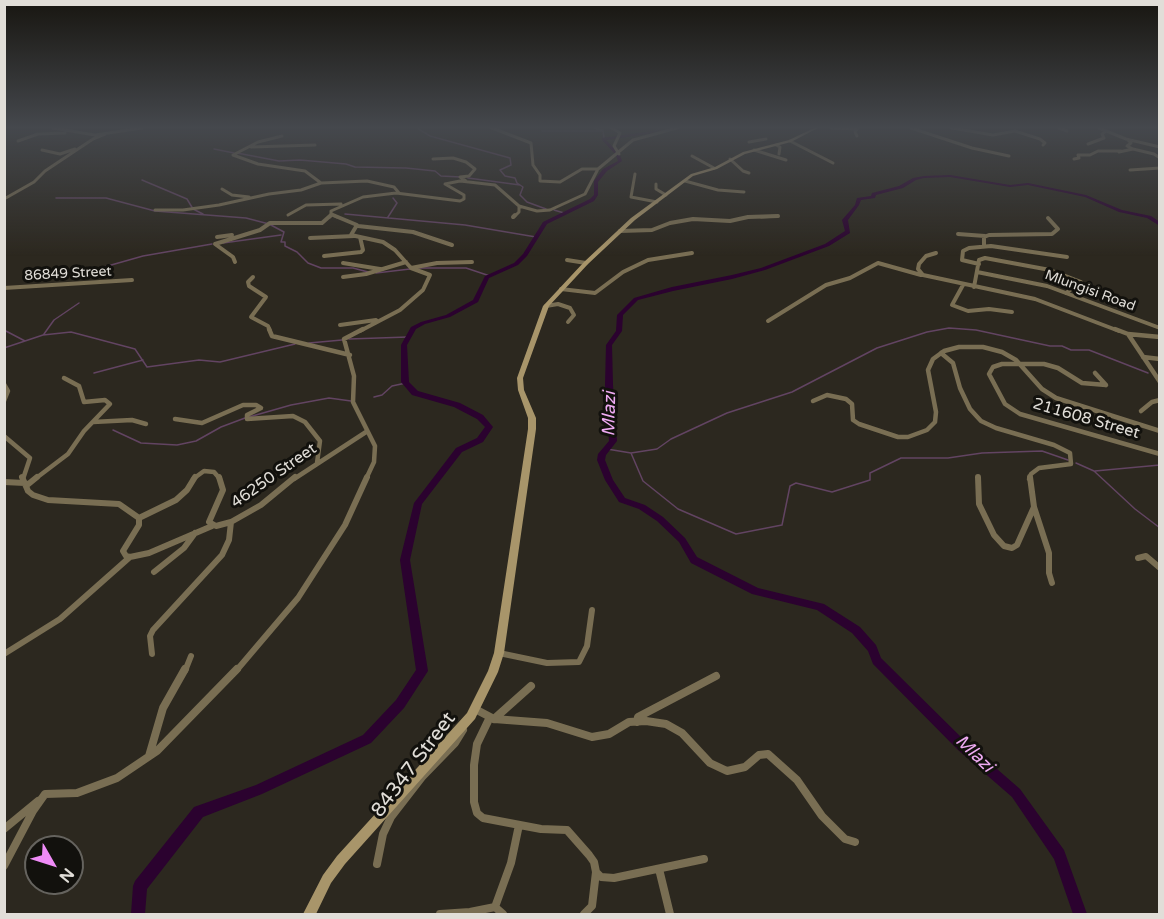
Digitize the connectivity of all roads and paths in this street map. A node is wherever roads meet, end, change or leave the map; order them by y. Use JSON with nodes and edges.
{"nodes":[{"id":1,"x":45,"y":171,"type":"edge"},
{"id":2,"x":305,"y":171,"type":"edge"},
{"id":3,"x":473,"y":171,"type":"edge"},
{"id":4,"x":537,"y":171,"type":"edge"},
{"id":5,"x":578,"y":171,"type":"edge"},
{"id":6,"x":597,"y":171,"type":"edge"},
{"id":7,"x":705,"y":171,"type":"edge"},
{"id":8,"x":743,"y":171,"type":"edge"},
{"id":9,"x":749,"y":173,"type":"dead end"},
{"id":10,"x":635,"y":174,"type":"dead end"},
{"id":11,"x":685,"y":181,"type":"junction"},
{"id":12,"x":467,"y":182,"type":"junction"},
{"id":13,"x":321,"y":183,"type":"junction"},
{"id":14,"x":656,"y":184,"type":"dead end"},
{"id":15,"x":222,"y":189,"type":"dead end"},
{"id":16,"x":744,"y":192,"type":"dead end"},
{"id":17,"x":399,"y":193,"type":"junction"},
{"id":18,"x":269,"y":194,"type":"junction"},
{"id":19,"x":666,"y":195,"type":"junction"},
{"id":20,"x":4,"y":199,"type":"edge"},
{"id":21,"x":657,"y":202,"type":"junction"},
{"id":22,"x":349,"y":203,"type":"junction"},
{"id":23,"x":519,"y":206,"type":"junction"},
{"id":24,"x":155,"y":210,"type":"dead end"},
{"id":25,"x":332,"y":214,"type":"junction"},
{"id":26,"x":288,"y":215,"type":"dead end"},
{"id":27,"x":778,"y":216,"type":"dead end"},
{"id":28,"x":513,"y":217,"type":"dead end"},
{"id":29,"x":1048,"y":218,"type":"dead end"},
{"id":30,"x":358,"y":226,"type":"junction"},
{"id":31,"x":260,"y":230,"type":"junction"},
{"id":32,"x":620,"y":231,"type":"junction"},
{"id":33,"x":958,"y":234,"type":"dead end"},
{"id":34,"x":985,"y":236,"type":"junction"},
{"id":35,"x":217,"y":237,"type":"dead end"},
{"id":36,"x":358,"y":237,"type":"junction"},
{"id":37,"x":310,"y":238,"type":"dead end"},
{"id":38,"x":452,"y":245,"type":"dead end"},
{"id":39,"x":984,"y":246,"type":"junction"},
{"id":40,"x":991,"y":246,"type":"junction"},
{"id":41,"x":936,"y":253,"type":"dead end"},
{"id":42,"x":692,"y":254,"type":"dead end"},
{"id":43,"x":324,"y":256,"type":"dead end"},
{"id":44,"x":1067,"y":256,"type":"dead end"},
{"id":45,"x":567,"y":260,"type":"dead end"},
{"id":46,"x":235,"y":262,"type":"dead end"},
{"id":47,"x":472,"y":262,"type":"dead end"},
{"id":48,"x":343,"y":263,"type":"dead end"},
{"id":49,"x":586,"y":263,"type":"junction"},
{"id":50,"x":979,"y":264,"type":"junction"},
{"id":51,"x":409,"y":265,"type":"junction"},
{"id":52,"x":382,"y":268,"type":"junction"},
{"id":53,"x":977,"y":272,"type":"junction"},
{"id":54,"x":923,"y":275,"type":"junction"},
{"id":55,"x":253,"y":277,"type":"dead end"},
{"id":56,"x":343,"y":277,"type":"dead end"},
{"id":57,"x":132,"y":280,"type":"dead end"},
{"id":58,"x":963,"y":285,"type":"junction"},
{"id":59,"x":974,"y":287,"type":"junction"},
{"id":60,"x":4,"y":288,"type":"edge"},
{"id":61,"x":561,"y":289,"type":"junction"},
{"id":62,"x":1066,"y":293,"type":"junction"},
{"id":63,"x":546,"y":306,"type":"junction"},
{"id":64,"x":1012,"y":312,"type":"dead end"},
{"id":65,"x":384,"y":320,"type":"junction"},
{"id":66,"x":768,"y":321,"type":"dead end"},
{"id":67,"x":568,"y":322,"type":"dead end"},
{"id":68,"x":340,"y":326,"type":"dead end"},
{"id":69,"x":1160,"y":328,"type":"edge"},
{"id":70,"x":1128,"y":334,"type":"junction"},
{"id":71,"x":1160,"y":337,"type":"edge"},
{"id":72,"x":941,"y":353,"type":"junction"},
{"id":73,"x":350,"y":355,"type":"junction"},
{"id":74,"x":1143,"y":357,"type":"junction"},
{"id":75,"x":1160,"y":359,"type":"edge"},
{"id":76,"x":1019,"y":363,"type":"junction"},
{"id":77,"x":1095,"y":373,"type":"dead end"},
{"id":78,"x":64,"y":378,"type":"dead end"},
{"id":79,"x":1160,"y":382,"type":"edge"},
{"id":80,"x":4,"y":384,"type":"edge"},
{"id":81,"x":1106,"y":385,"type":"joint"},
{"id":82,"x":1160,"y":400,"type":"edge"},
{"id":83,"x":4,"y":401,"type":"edge"},
{"id":84,"x":813,"y":401,"type":"dead end"},
{"id":85,"x":1141,"y":411,"type":"dead end"},
{"id":86,"x":175,"y":419,"type":"dead end"},
{"id":87,"x":92,"y":423,"type":"junction"},
{"id":88,"x":146,"y":424,"type":"dead end"},
{"id":89,"x":1160,"y":431,"type":"edge"},
{"id":90,"x":366,"y":432,"type":"junction"},
{"id":91,"x":4,"y":436,"type":"edge"},
{"id":92,"x":1160,"y":454,"type":"edge"},
{"id":93,"x":317,"y":464,"type":"junction"},
{"id":94,"x":978,"y":477,"type":"dead end"},
{"id":95,"x":4,"y":482,"type":"edge"},
{"id":96,"x":25,"y":485,"type":"junction"},
{"id":97,"x":1034,"y":507,"type":"junction"},
{"id":98,"x":139,"y":518,"type":"junction"},
{"id":99,"x":231,"y":522,"type":"junction"},
{"id":100,"x":213,"y":526,"type":"junction"},
{"id":101,"x":195,"y":533,"type":"junction"},
{"id":102,"x":130,"y":557,"type":"junction"},
{"id":103,"x":1138,"y":558,"type":"dead end"},
{"id":104,"x":1160,"y":568,"type":"edge"},
{"id":105,"x":154,"y":572,"type":"dead end"},
{"id":106,"x":1052,"y":583,"type":"dead end"},
{"id":107,"x":592,"y":610,"type":"dead end"},
{"id":108,"x":500,"y":653,"type":"junction"},
{"id":109,"x":4,"y":654,"type":"edge"},
{"id":110,"x":152,"y":654,"type":"dead end"},
{"id":111,"x":191,"y":656,"type":"dead end"},
{"id":112,"x":716,"y":676,"type":"dead end"},
{"id":113,"x":531,"y":686,"type":"dead end"},
{"id":114,"x":473,"y":712,"type":"junction"},
{"id":115,"x":490,"y":717,"type":"junction"},
{"id":116,"x":637,"y":722,"type":"junction"},
{"id":117,"x":149,"y":758,"type":"junction"},
{"id":118,"x":41,"y":798,"type":"junction"},
{"id":119,"x":519,"y":825,"type":"junction"},
{"id":120,"x":4,"y":829,"type":"edge"},
{"id":121,"x":855,"y":842,"type":"dead end"},
{"id":122,"x":704,"y":859,"type":"dead end"},
{"id":123,"x":377,"y":864,"type":"dead end"},
{"id":124,"x":4,"y":866,"type":"edge"},
{"id":125,"x":659,"y":869,"type":"junction"},
{"id":126,"x":596,"y":872,"type":"junction"},
{"id":127,"x":495,"y":907,"type":"junction"},
{"id":128,"x":309,"y":915,"type":"edge"},
{"id":129,"x":440,"y":915,"type":"edge"},
{"id":130,"x":503,"y":915,"type":"edge"},
{"id":131,"x":584,"y":915,"type":"edge"},
{"id":132,"x":670,"y":915,"type":"edge"}],
"edges":[{"from":1,"to":20,"type":"street"},
{"from":2,"to":13,"type":"street"},
{"from":3,"to":12,"type":"street"},
{"from":4,"to":5,"type":"street"},
{"from":6,"to":23,"type":"street"},
{"from":7,"to":11,"type":"street"},
{"from":8,"to":9,"type":"street"},
{"from":10,"to":21,"type":"street"},
{"from":11,"to":16,"type":"street"},
{"from":11,"to":19,"type":"street"},
{"from":12,"to":17,"type":"street"},
{"from":12,"to":23,"type":"street"},
{"from":13,"to":17,"type":"street"},
{"from":13,"to":18,"type":"street"},
{"from":14,"to":19,"type":"street"},
{"from":15,"to":18,"type":"street"},
{"from":17,"to":22,"type":"street"},
{"from":18,"to":24,"type":"street"},
{"from":19,"to":21,"type":"street"},
{"from":21,"to":32,"type":"street"},
{"from":22,"to":25,"type":"street"},
{"from":22,"to":26,"type":"street"},
{"from":23,"to":28,"type":"street"},
{"from":25,"to":30,"type":"street"},
{"from":25,"to":31,"type":"street"},
{"from":27,"to":32,"type":"street"},
{"from":29,"to":34,"type":"street"},
{"from":30,"to":36,"type":"street"},
{"from":30,"to":38,"type":"street"},
{"from":31,"to":35,"type":"street"},
{"from":31,"to":46,"type":"street"},
{"from":32,"to":49,"type":"street"},
{"from":33,"to":34,"type":"street"},
{"from":34,"to":39,"type":"street"},
{"from":34,"to":40,"type":"street"},
{"from":36,"to":37,"type":"street"},
{"from":36,"to":43,"type":"street"},
{"from":36,"to":51,"type":"street"},
{"from":39,"to":40,"type":"street"},
{"from":39,"to":50,"type":"street"},
{"from":40,"to":44,"type":"street"},
{"from":41,"to":54,"type":"street"},
{"from":42,"to":61,"type":"street"},
{"from":45,"to":49,"type":"street"},
{"from":47,"to":51,"type":"street"},
{"from":48,"to":52,"type":"street"},
{"from":49,"to":61,"type":"street"},
{"from":50,"to":53,"type":"street"},
{"from":50,"to":62,"type":"street"},
{"from":51,"to":52,"type":"street"},
{"from":51,"to":65,"type":"street"},
{"from":52,"to":56,"type":"street"},
{"from":53,"to":59,"type":"street"},
{"from":53,"to":62,"type":"street","name":"Mlungisi Road"},
{"from":54,"to":58,"type":"street"},
{"from":54,"to":66,"type":"street"},
{"from":55,"to":73,"type":"street"},
{"from":57,"to":60,"type":"street","name":"86849 Street"},
{"from":58,"to":59,"type":"street"},
{"from":58,"to":64,"type":"street"},
{"from":59,"to":70,"type":"street"},
{"from":61,"to":63,"type":"street"},
{"from":62,"to":69,"type":"street","name":"Mlungisi Road"},
{"from":63,"to":67,"type":"street"},
{"from":63,"to":108,"type":"street"},
{"from":65,"to":68,"type":"street"},
{"from":65,"to":73,"type":"street"},
{"from":70,"to":71,"type":"street"},
{"from":70,"to":74,"type":"street"},
{"from":72,"to":76,"type":"street"},
{"from":72,"to":84,"type":"street"},
{"from":72,"to":97,"type":"street"},
{"from":73,"to":90,"type":"street"},
{"from":74,"to":75,"type":"street"},
{"from":74,"to":79,"type":"street"},
{"from":76,"to":81,"type":"street"},
{"from":76,"to":89,"type":"street"},
{"from":76,"to":92,"type":"street","name":"211608 Street"},
{"from":77,"to":81,"type":"street"},
{"from":78,"to":87,"type":"street"},
{"from":80,"to":83,"type":"street"},
{"from":82,"to":85,"type":"street"},
{"from":86,"to":93,"type":"street"},
{"from":87,"to":88,"type":"street"},
{"from":87,"to":96,"type":"street"},
{"from":90,"to":93,"type":"street","name":"46250 Street"},
{"from":90,"to":117,"type":"street"},
{"from":91,"to":96,"type":"street"},
{"from":93,"to":99,"type":"street","name":"46250 Street"},
{"from":94,"to":97,"type":"street"},
{"from":95,"to":96,"type":"street"},
{"from":96,"to":98,"type":"street"},
{"from":97,"to":106,"type":"street"},
{"from":98,"to":100,"type":"street","name":"46250 Street"},
{"from":98,"to":102,"type":"street"},
{"from":99,"to":100,"type":"street","name":"46250 Street"},
{"from":99,"to":110,"type":"street"},
{"from":100,"to":101,"type":"street"},
{"from":101,"to":102,"type":"street"},
{"from":101,"to":105,"type":"street"},
{"from":102,"to":109,"type":"street"},
{"from":103,"to":104,"type":"street"},
{"from":107,"to":108,"type":"street"},
{"from":108,"to":114,"type":"street"},
{"from":111,"to":117,"type":"street"},
{"from":112,"to":116,"type":"street"},
{"from":113,"to":115,"type":"street"},
{"from":114,"to":115,"type":"street"},
{"from":114,"to":123,"type":"street","name":"84347 Street"},
{"from":114,"to":128,"type":"street"},
{"from":115,"to":116,"type":"street"},
{"from":115,"to":119,"type":"street"},
{"from":116,"to":121,"type":"street"},
{"from":117,"to":118,"type":"street"},
{"from":118,"to":120,"type":"street"},
{"from":118,"to":124,"type":"street"},
{"from":119,"to":126,"type":"street"},
{"from":119,"to":127,"type":"street"},
{"from":122,"to":125,"type":"street"},
{"from":125,"to":126,"type":"street"},
{"from":125,"to":132,"type":"street"},
{"from":126,"to":131,"type":"street"},
{"from":127,"to":129,"type":"street"},
{"from":127,"to":130,"type":"street"}]}
